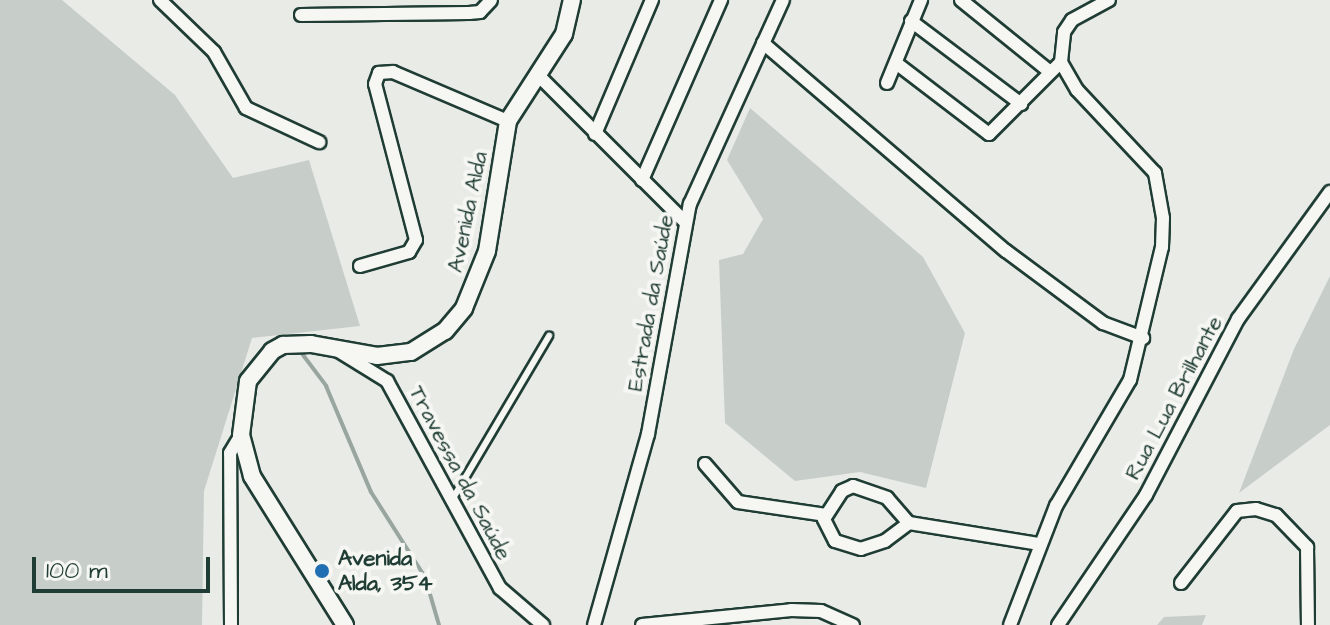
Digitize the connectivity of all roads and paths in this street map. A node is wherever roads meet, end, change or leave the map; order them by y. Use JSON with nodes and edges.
{"nodes":[{"id":1,"x":160,"y":0,"type":"edge"},
{"id":2,"x":491,"y":0,"type":"edge"},
{"id":3,"x":572,"y":0,"type":"edge"},
{"id":4,"x":652,"y":0,"type":"edge"},
{"id":5,"x":721,"y":0,"type":"edge"},
{"id":6,"x":783,"y":0,"type":"edge"},
{"id":7,"x":921,"y":0,"type":"edge"},
{"id":8,"x":961,"y":0,"type":"edge"},
{"id":9,"x":1109,"y":0,"type":"edge"},
{"id":10,"x":301,"y":15,"type":"dead end"},
{"id":11,"x":911,"y":21,"type":"junction"},
{"id":12,"x":763,"y":43,"type":"junction"},
{"id":13,"x":1061,"y":62,"type":"junction"},
{"id":14,"x":896,"y":63,"type":"junction"},
{"id":15,"x":1049,"y":71,"type":"junction"},
{"id":16,"x":538,"y":75,"type":"junction"},
{"id":17,"x":887,"y":83,"type":"dead end"},
{"id":18,"x":1021,"y":104,"type":"junction"},
{"id":19,"x":508,"y":121,"type":"junction"},
{"id":20,"x":595,"y":134,"type":"junction"},
{"id":21,"x":319,"y":142,"type":"dead end"},
{"id":22,"x":642,"y":180,"type":"junction"},
{"id":23,"x":1330,"y":192,"type":"edge"},
{"id":24,"x":685,"y":222,"type":"junction"},
{"id":25,"x":360,"y":266,"type":"dead end"},
{"id":26,"x":549,"y":336,"type":"dead end"},
{"id":27,"x":1143,"y":338,"type":"junction"},
{"id":28,"x":335,"y":348,"type":"junction"},
{"id":29,"x":241,"y":435,"type":"junction"},
{"id":30,"x":705,"y":464,"type":"dead end"},
{"id":31,"x":452,"y":500,"type":"junction"},
{"id":32,"x":826,"y":515,"type":"junction"},
{"id":33,"x":909,"y":523,"type":"junction"},
{"id":34,"x":1038,"y":544,"type":"junction"},
{"id":35,"x":1181,"y":583,"type":"dead end"},
{"id":36,"x":231,"y":625,"type":"edge"},
{"id":37,"x":345,"y":625,"type":"edge"},
{"id":38,"x":543,"y":625,"type":"edge"},
{"id":39,"x":594,"y":625,"type":"edge"},
{"id":40,"x":642,"y":625,"type":"edge"},
{"id":41,"x":853,"y":625,"type":"edge"},
{"id":42,"x":1010,"y":625,"type":"edge"},
{"id":43,"x":1058,"y":625,"type":"edge"},
{"id":44,"x":1308,"y":625,"type":"edge"}],
"edges":[{"from":1,"to":21,"type":"street"},
{"from":2,"to":10,"type":"street"},
{"from":3,"to":16,"type":"street","name":"Avenida Alda"},
{"from":4,"to":20,"type":"street"},
{"from":5,"to":22,"type":"street"},
{"from":6,"to":12,"type":"street","name":"Estrada da Saúde"},
{"from":7,"to":11,"type":"street"},
{"from":8,"to":15,"type":"street"},
{"from":9,"to":13,"type":"street"},
{"from":11,"to":14,"type":"street"},
{"from":11,"to":18,"type":"street"},
{"from":12,"to":24,"type":"street","name":"Estrada da Saúde"},
{"from":12,"to":27,"type":"street"},
{"from":13,"to":15,"type":"street"},
{"from":13,"to":27,"type":"street"},
{"from":14,"to":17,"type":"street"},
{"from":14,"to":18,"type":"street"},
{"from":15,"to":18,"type":"street"},
{"from":16,"to":19,"type":"street","name":"Avenida Alda"},
{"from":16,"to":20,"type":"street"},
{"from":19,"to":25,"type":"street"},
{"from":19,"to":28,"type":"street","name":"Avenida Alda"},
{"from":20,"to":22,"type":"street"},
{"from":22,"to":24,"type":"street"},
{"from":23,"to":43,"type":"street","name":"Rua Lua Brilhante"},
{"from":24,"to":39,"type":"street","name":"Estrada da Saúde"},
{"from":26,"to":31,"type":"lane"},
{"from":27,"to":34,"type":"street"},
{"from":28,"to":29,"type":"street","name":"Avenida Alda"},
{"from":28,"to":31,"type":"street","name":"Travessa da Saúde"},
{"from":29,"to":36,"type":"street"},
{"from":29,"to":37,"type":"street","name":"Avenida Alda"},
{"from":30,"to":32,"type":"street"},
{"from":31,"to":38,"type":"street","name":"Travessa da Saúde"},
{"from":32,"to":33,"type":"street"},
{"from":32,"to":33,"type":"street"},
{"from":33,"to":34,"type":"street"},
{"from":34,"to":42,"type":"street"},
{"from":35,"to":44,"type":"street"},
{"from":40,"to":41,"type":"street"}]}
